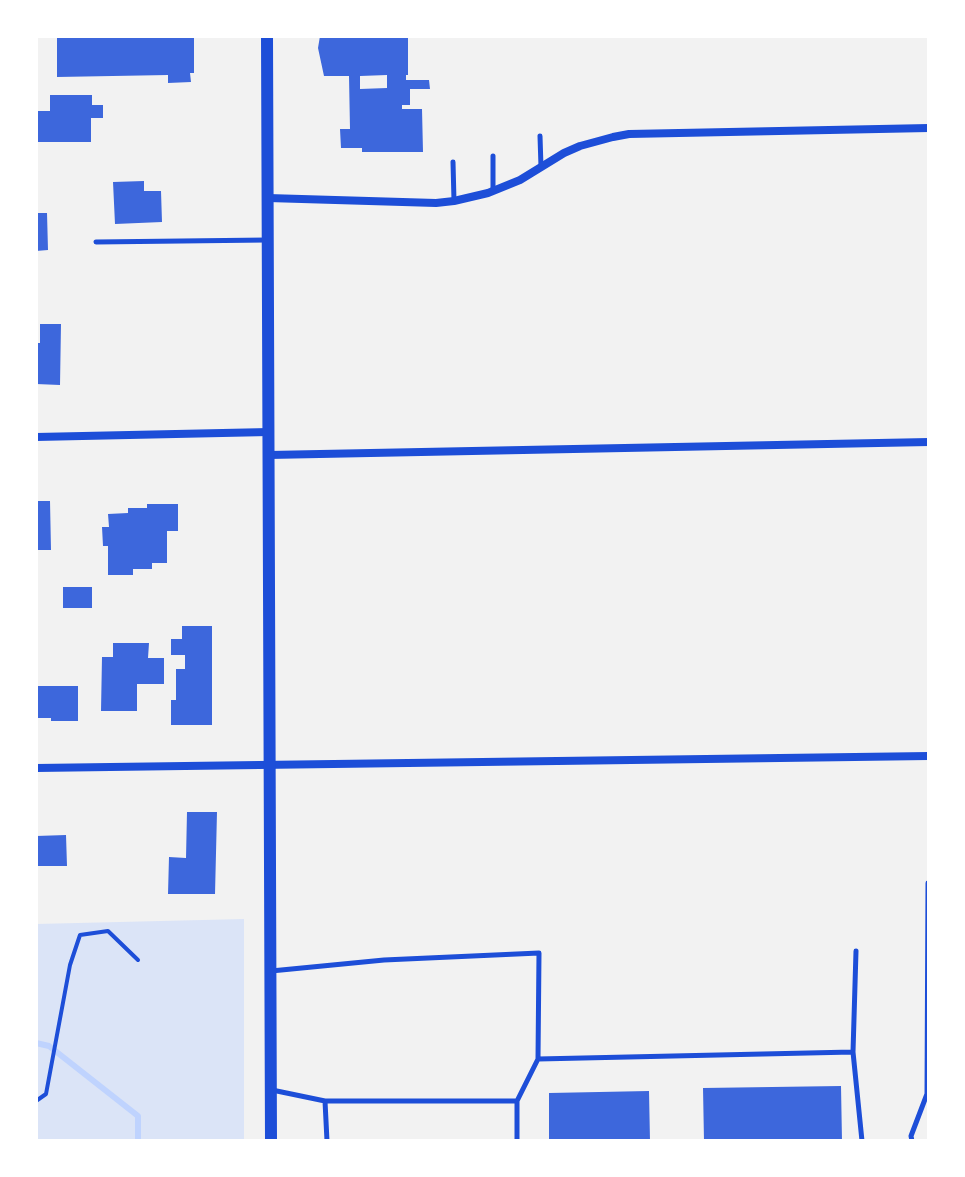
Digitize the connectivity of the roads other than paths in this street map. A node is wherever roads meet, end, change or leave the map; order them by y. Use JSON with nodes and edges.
{"nodes":[{"id":1,"x":267,"y":36,"type":"edge"},
{"id":2,"x":929,"y":128,"type":"edge"},
{"id":3,"x":540,"y":136,"type":"dead end"},
{"id":4,"x":493,"y":156,"type":"dead end"},
{"id":5,"x":453,"y":162,"type":"dead end"},
{"id":6,"x":541,"y":167,"type":"junction"},
{"id":7,"x":493,"y":191,"type":"junction"},
{"id":8,"x":268,"y":198,"type":"junction"},
{"id":9,"x":454,"y":201,"type":"junction"},
{"id":10,"x":268,"y":240,"type":"junction"},
{"id":11,"x":96,"y":242,"type":"dead end"},
{"id":12,"x":269,"y":432,"type":"junction"},
{"id":13,"x":36,"y":437,"type":"edge"},
{"id":14,"x":929,"y":442,"type":"edge"},
{"id":15,"x":269,"y":455,"type":"junction"},
{"id":16,"x":929,"y":756,"type":"edge"},
{"id":17,"x":270,"y":765,"type":"junction"},
{"id":18,"x":36,"y":768,"type":"edge"},
{"id":19,"x":928,"y":883,"type":"edge"},
{"id":20,"x":856,"y":951,"type":"dead end"},
{"id":21,"x":270,"y":971,"type":"junction"},
{"id":22,"x":853,"y":1052,"type":"junction"},
{"id":23,"x":538,"y":1059,"type":"junction"},
{"id":24,"x":271,"y":1089,"type":"junction"},
{"id":25,"x":325,"y":1101,"type":"junction"},
{"id":26,"x":517,"y":1101,"type":"junction"},
{"id":27,"x":271,"y":1141,"type":"edge"},
{"id":28,"x":327,"y":1141,"type":"edge"},
{"id":29,"x":517,"y":1141,"type":"edge"},
{"id":30,"x":862,"y":1141,"type":"edge"},
{"id":31,"x":912,"y":1141,"type":"edge"}],
"edges":[{"from":1,"to":8,"type":"street"},
{"from":2,"to":6,"type":"street"},
{"from":3,"to":6,"type":"lane"},
{"from":4,"to":7,"type":"lane"},
{"from":5,"to":9,"type":"lane"},
{"from":6,"to":7,"type":"street"},
{"from":7,"to":9,"type":"street"},
{"from":8,"to":9,"type":"street"},
{"from":8,"to":10,"type":"street"},
{"from":10,"to":11,"type":"lane"},
{"from":10,"to":12,"type":"street"},
{"from":12,"to":13,"type":"street"},
{"from":12,"to":15,"type":"street"},
{"from":14,"to":15,"type":"street"},
{"from":15,"to":17,"type":"street"},
{"from":16,"to":17,"type":"street"},
{"from":17,"to":18,"type":"street"},
{"from":17,"to":21,"type":"street"},
{"from":19,"to":31,"type":"lane"},
{"from":20,"to":22,"type":"lane"},
{"from":21,"to":23,"type":"lane"},
{"from":21,"to":24,"type":"street"},
{"from":22,"to":23,"type":"lane"},
{"from":22,"to":30,"type":"lane"},
{"from":23,"to":26,"type":"lane"},
{"from":24,"to":25,"type":"lane"},
{"from":24,"to":27,"type":"street"},
{"from":25,"to":26,"type":"lane"},
{"from":25,"to":28,"type":"lane"},
{"from":26,"to":29,"type":"lane"}]}
